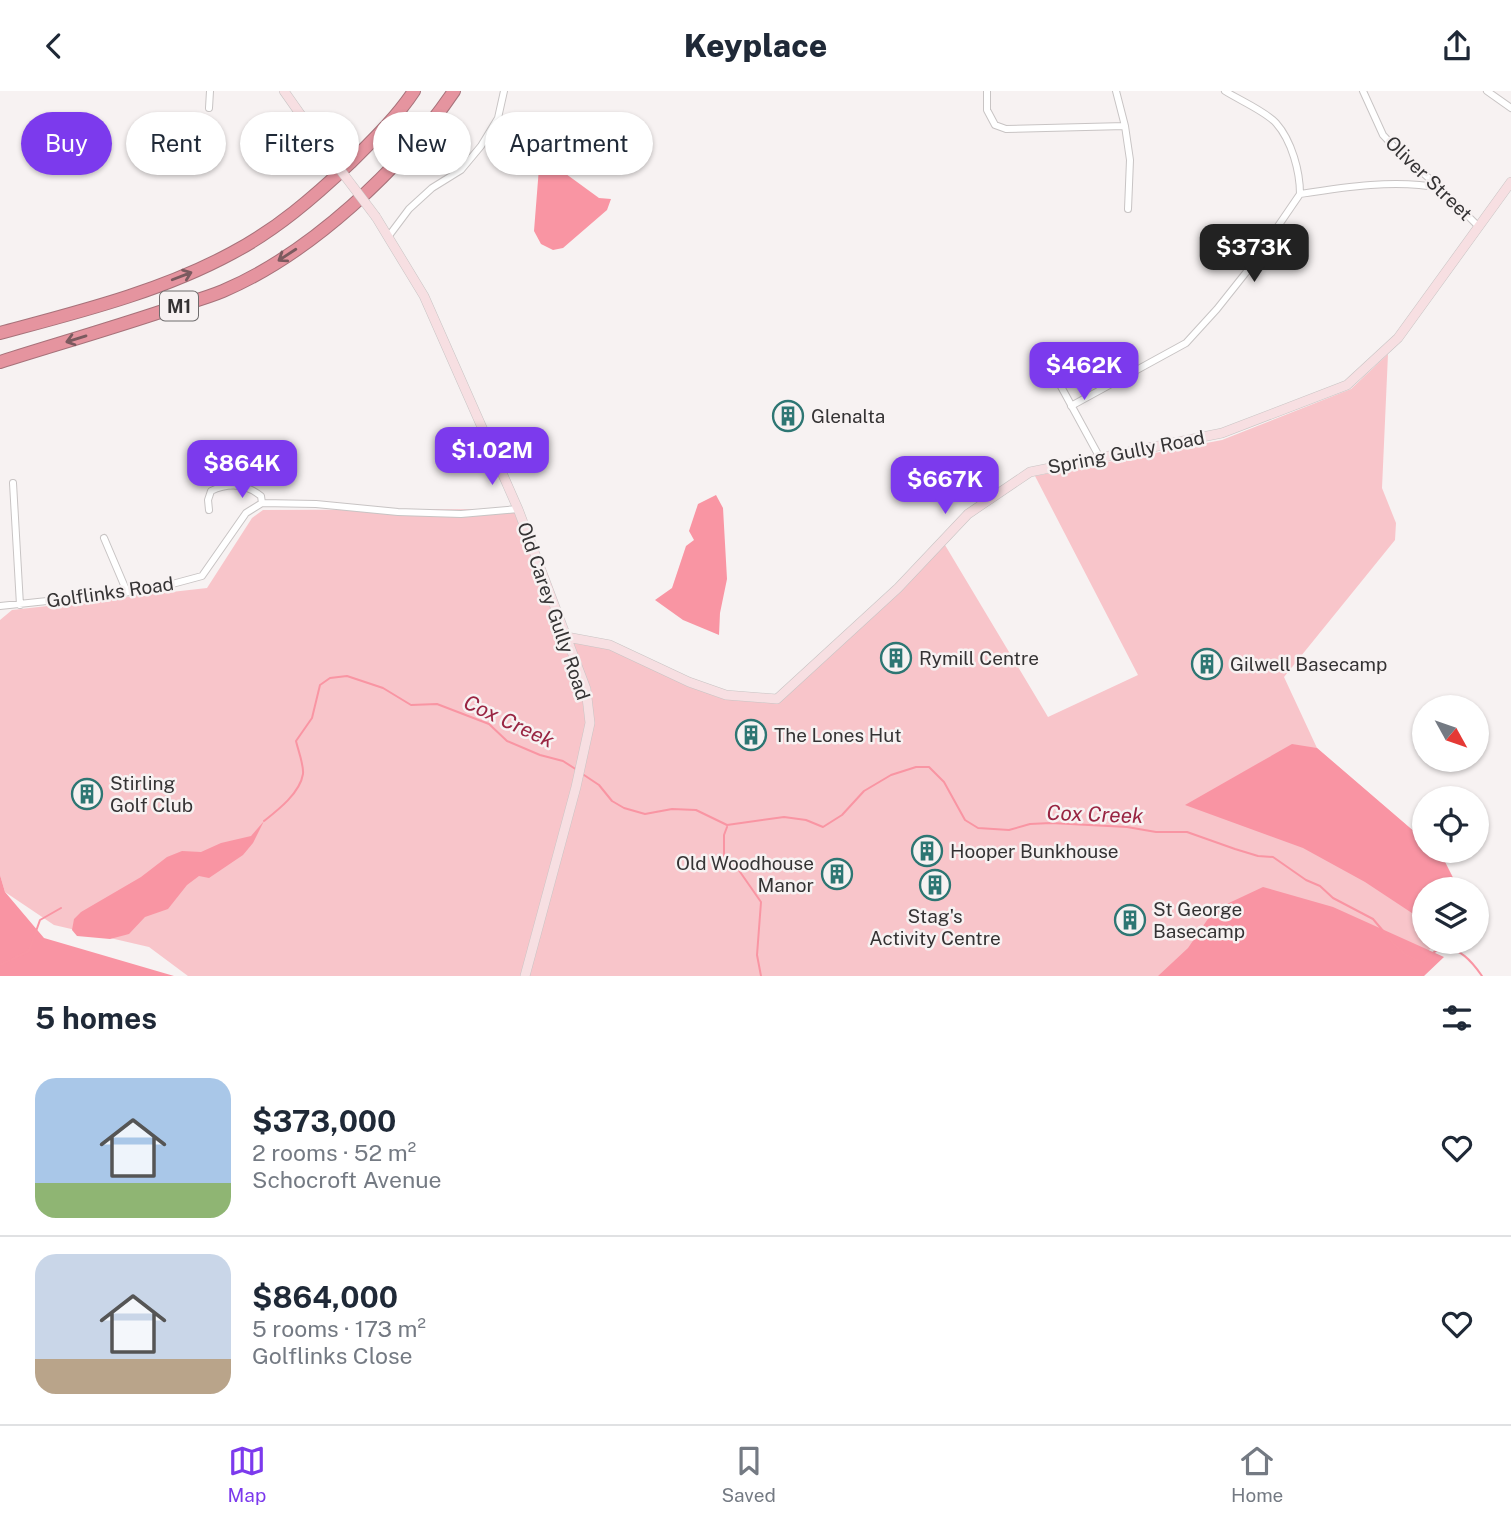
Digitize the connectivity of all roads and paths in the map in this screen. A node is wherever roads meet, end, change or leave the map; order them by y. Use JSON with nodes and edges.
{"nodes":[{"id":1,"x":210,"y":91,"type":"edge"},
{"id":2,"x":284,"y":91,"type":"edge"},
{"id":3,"x":414,"y":91,"type":"edge"},
{"id":4,"x":454,"y":91,"type":"edge"},
{"id":5,"x":504,"y":91,"type":"edge"},
{"id":6,"x":987,"y":91,"type":"edge"},
{"id":7,"x":1116,"y":91,"type":"edge"},
{"id":8,"x":1225,"y":91,"type":"edge"},
{"id":9,"x":1363,"y":91,"type":"edge"},
{"id":10,"x":1487,"y":91,"type":"edge"},
{"id":11,"x":209,"y":108,"type":"dead end"},
{"id":12,"x":1511,"y":108,"type":"edge"},
{"id":13,"x":1125,"y":125,"type":"junction"},
{"id":14,"x":1511,"y":182,"type":"edge"},
{"id":15,"x":1440,"y":188,"type":"junction"},
{"id":16,"x":1300,"y":194,"type":"junction"},
{"id":17,"x":1128,"y":209,"type":"dead end"},
{"id":18,"x":1479,"y":227,"type":"junction"},
{"id":19,"x":387,"y":237,"type":"junction"},
{"id":20,"x":0,"y":333,"type":"edge"},
{"id":21,"x":1046,"y":359,"type":"dead end"},
{"id":22,"x":0,"y":362,"type":"edge"},
{"id":23,"x":1071,"y":406,"type":"junction"},
{"id":24,"x":1100,"y":458,"type":"junction"},
{"id":25,"x":13,"y":483,"type":"dead end"},
{"id":26,"x":262,"y":503,"type":"junction"},
{"id":27,"x":518,"y":509,"type":"junction"},
{"id":28,"x":209,"y":510,"type":"dead end"},
{"id":29,"x":104,"y":538,"type":"dead end"},
{"id":30,"x":127,"y":592,"type":"junction"},
{"id":31,"x":20,"y":605,"type":"junction"},
{"id":32,"x":0,"y":606,"type":"edge"},
{"id":33,"x":567,"y":637,"type":"junction"},
{"id":34,"x":525,"y":976,"type":"edge"}],
"edges":[{"from":1,"to":11,"type":"street"},
{"from":2,"to":19,"type":"main road","name":"Old Carey Gully Road","bridge":true},
{"from":20,"to":3,"type":"highway","number":"M1","one_way":true},
{"from":4,"to":22,"type":"highway","number":"M1","one_way":true},
{"from":5,"to":19,"type":"street"},
{"from":6,"to":13,"type":"street"},
{"from":7,"to":13,"type":"street"},
{"from":8,"to":16,"type":"street"},
{"from":9,"to":15,"type":"street","name":"Oliver Street"},
{"from":10,"to":12,"type":"street"},
{"from":13,"to":17,"type":"street"},
{"from":14,"to":18,"type":"main road","name":"Spring Gully Road"},
{"from":15,"to":16,"type":"street"},
{"from":15,"to":18,"type":"street","name":"Oliver Street"},
{"from":16,"to":23,"type":"street"},
{"from":18,"to":24,"type":"main road","name":"Spring Gully Road"},
{"from":19,"to":27,"type":"main road","name":"Old Carey Gully Road"},
{"from":21,"to":23,"type":"street"},
{"from":23,"to":24,"type":"street"},
{"from":24,"to":33,"type":"main road","name":"Spring Gully Road"},
{"from":25,"to":31,"type":"street"},
{"from":26,"to":27,"type":"street"},
{"from":26,"to":28,"type":"street"},
{"from":26,"to":30,"type":"street","name":"Golflinks Road"},
{"from":27,"to":33,"type":"main road","name":"Old Carey Gully Road"},
{"from":29,"to":30,"type":"street"},
{"from":30,"to":31,"type":"street","name":"Golflinks Road"},
{"from":31,"to":32,"type":"street","name":"Golflinks Road"},
{"from":33,"to":34,"type":"main road","name":"Old Carey Gully Road"}]}
